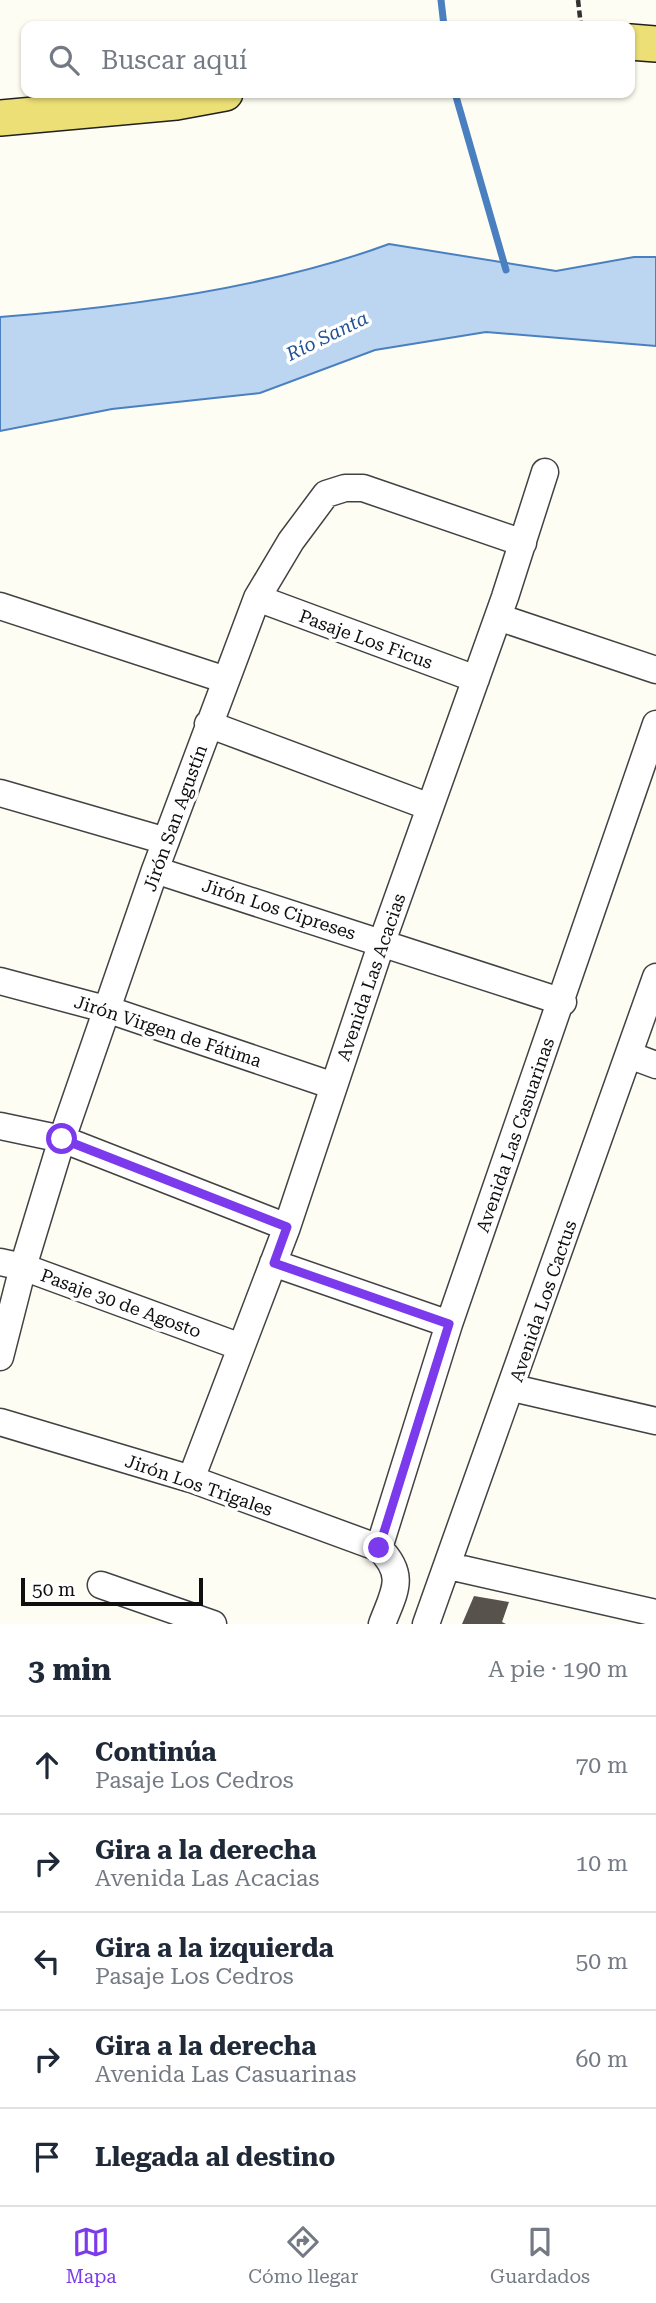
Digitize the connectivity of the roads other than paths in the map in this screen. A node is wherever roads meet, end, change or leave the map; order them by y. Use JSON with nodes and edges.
{"nodes":[{"id":1,"x":635,"y":42,"type":"edge"},
{"id":2,"x":656,"y":44,"type":"edge"},
{"id":3,"x":198,"y":98,"type":"edge"},
{"id":4,"x":0,"y":118,"type":"edge"},
{"id":5,"x":545,"y":472,"type":"dead end"},
{"id":6,"x":523,"y":543,"type":"junction"},
{"id":7,"x":257,"y":598,"type":"junction"},
{"id":8,"x":0,"y":606,"type":"edge"},
{"id":9,"x":498,"y":617,"type":"junction"},
{"id":10,"x":656,"y":670,"type":"edge"},
{"id":11,"x":476,"y":679,"type":"junction"},
{"id":12,"x":226,"y":680,"type":"junction"},
{"id":13,"x":208,"y":724,"type":"junction"},
{"id":14,"x":656,"y":724,"type":"edge"},
{"id":15,"x":0,"y":793,"type":"edge"},
{"id":16,"x":430,"y":807,"type":"junction"},
{"id":17,"x":166,"y":841,"type":"junction"},
{"id":18,"x":155,"y":870,"type":"junction"},
{"id":19,"x":382,"y":942,"type":"junction"},
{"id":20,"x":656,"y":977,"type":"edge"},
{"id":21,"x":0,"y":981,"type":"edge"},
{"id":22,"x":562,"y":1002,"type":"junction"},
{"id":23,"x":108,"y":1010,"type":"junction"},
{"id":24,"x":629,"y":1055,"type":"junction"},
{"id":25,"x":656,"y":1065,"type":"edge"},
{"id":26,"x":334,"y":1086,"type":"junction"},
{"id":27,"x":0,"y":1126,"type":"edge"},
{"id":28,"x":62,"y":1139,"type":"junction"},
{"id":29,"x":287,"y":1227,"type":"junction"},
{"id":30,"x":274,"y":1263,"type":"junction"},
{"id":31,"x":11,"y":1264,"type":"edge"},
{"id":32,"x":449,"y":1324,"type":"junction"},
{"id":33,"x":241,"y":1347,"type":"junction"},
{"id":34,"x":0,"y":1357,"type":"edge"},
{"id":35,"x":513,"y":1388,"type":"junction"},
{"id":36,"x":656,"y":1421,"type":"edge"},
{"id":37,"x":0,"y":1422,"type":"edge"},
{"id":38,"x":191,"y":1479,"type":"junction"},
{"id":39,"x":385,"y":1555,"type":"junction"},
{"id":40,"x":449,"y":1566,"type":"junction"},
{"id":41,"x":101,"y":1585,"type":"dead end"},
{"id":42,"x":656,"y":1613,"type":"edge"},
{"id":43,"x":213,"y":1624,"type":"edge"},
{"id":44,"x":382,"y":1624,"type":"edge"},
{"id":45,"x":426,"y":1624,"type":"edge"}],
"edges":[{"from":1,"to":2,"type":"main road"},
{"from":3,"to":4,"type":"main road"},
{"from":5,"to":6,"type":"street","name":"Avenida Las Acacias"},
{"from":6,"to":7,"type":"street","name":"Jirón San Agustín"},
{"from":6,"to":9,"type":"street","name":"Avenida Las Acacias"},
{"from":7,"to":11,"type":"street","name":"Pasaje Los Ficus"},
{"from":7,"to":12,"type":"street","name":"Jirón San Agustín"},
{"from":8,"to":12,"type":"street"},
{"from":9,"to":10,"type":"street"},
{"from":9,"to":11,"type":"street","name":"Avenida Las Acacias"},
{"from":11,"to":16,"type":"street","name":"Avenida Las Acacias"},
{"from":12,"to":13,"type":"street","name":"Jirón San Agustín"},
{"from":13,"to":16,"type":"street"},
{"from":13,"to":17,"type":"street","name":"Jirón San Agustín"},
{"from":14,"to":22,"type":"street","name":"Avenida Las Casuarinas"},
{"from":15,"to":17,"type":"street"},
{"from":16,"to":19,"type":"street","name":"Avenida Las Acacias"},
{"from":17,"to":18,"type":"street","name":"Jirón San Agustín"},
{"from":18,"to":19,"type":"street","name":"Jirón Los Cipreses"},
{"from":18,"to":23,"type":"street","name":"Jirón San Agustín"},
{"from":19,"to":22,"type":"street","name":"Jirón Los Cipreses"},
{"from":19,"to":26,"type":"street","name":"Avenida Las Acacias"},
{"from":20,"to":24,"type":"street","name":"Avenida Los Cactus"},
{"from":21,"to":23,"type":"street","name":"Jirón Virgen de Fátima"},
{"from":22,"to":32,"type":"street","name":"Avenida Las Casuarinas"},
{"from":23,"to":26,"type":"street","name":"Jirón Virgen de Fátima"},
{"from":23,"to":28,"type":"street","name":"Jirón San Agustín"},
{"from":24,"to":25,"type":"street"},
{"from":24,"to":35,"type":"street","name":"Avenida Los Cactus"},
{"from":26,"to":29,"type":"street","name":"Avenida Las Acacias"},
{"from":27,"to":28,"type":"street"},
{"from":28,"to":29,"type":"street"},
{"from":28,"to":31,"type":"street","name":"Jirón San Agustín"},
{"from":29,"to":30,"type":"street","name":"Avenida Las Acacias"},
{"from":30,"to":32,"type":"street"},
{"from":30,"to":33,"type":"street","name":"Avenida Las Acacias"},
{"from":31,"to":33,"type":"street","name":"Pasaje 30 de Agosto"},
{"from":31,"to":34,"type":"street","name":"Jirón San Agustín"},
{"from":32,"to":39,"type":"street","name":"Avenida Las Casuarinas"},
{"from":33,"to":38,"type":"street","name":"Avenida Las Acacias"},
{"from":35,"to":36,"type":"street"},
{"from":35,"to":40,"type":"street","name":"Avenida Los Cactus"},
{"from":37,"to":38,"type":"street","name":"Jirón Los Trigales"},
{"from":38,"to":39,"type":"street","name":"Jirón Los Trigales"},
{"from":39,"to":44,"type":"street","name":"Avenida Las Casuarinas"},
{"from":40,"to":42,"type":"street"},
{"from":40,"to":45,"type":"street","name":"Avenida Los Cactus"},
{"from":41,"to":43,"type":"street"}]}
